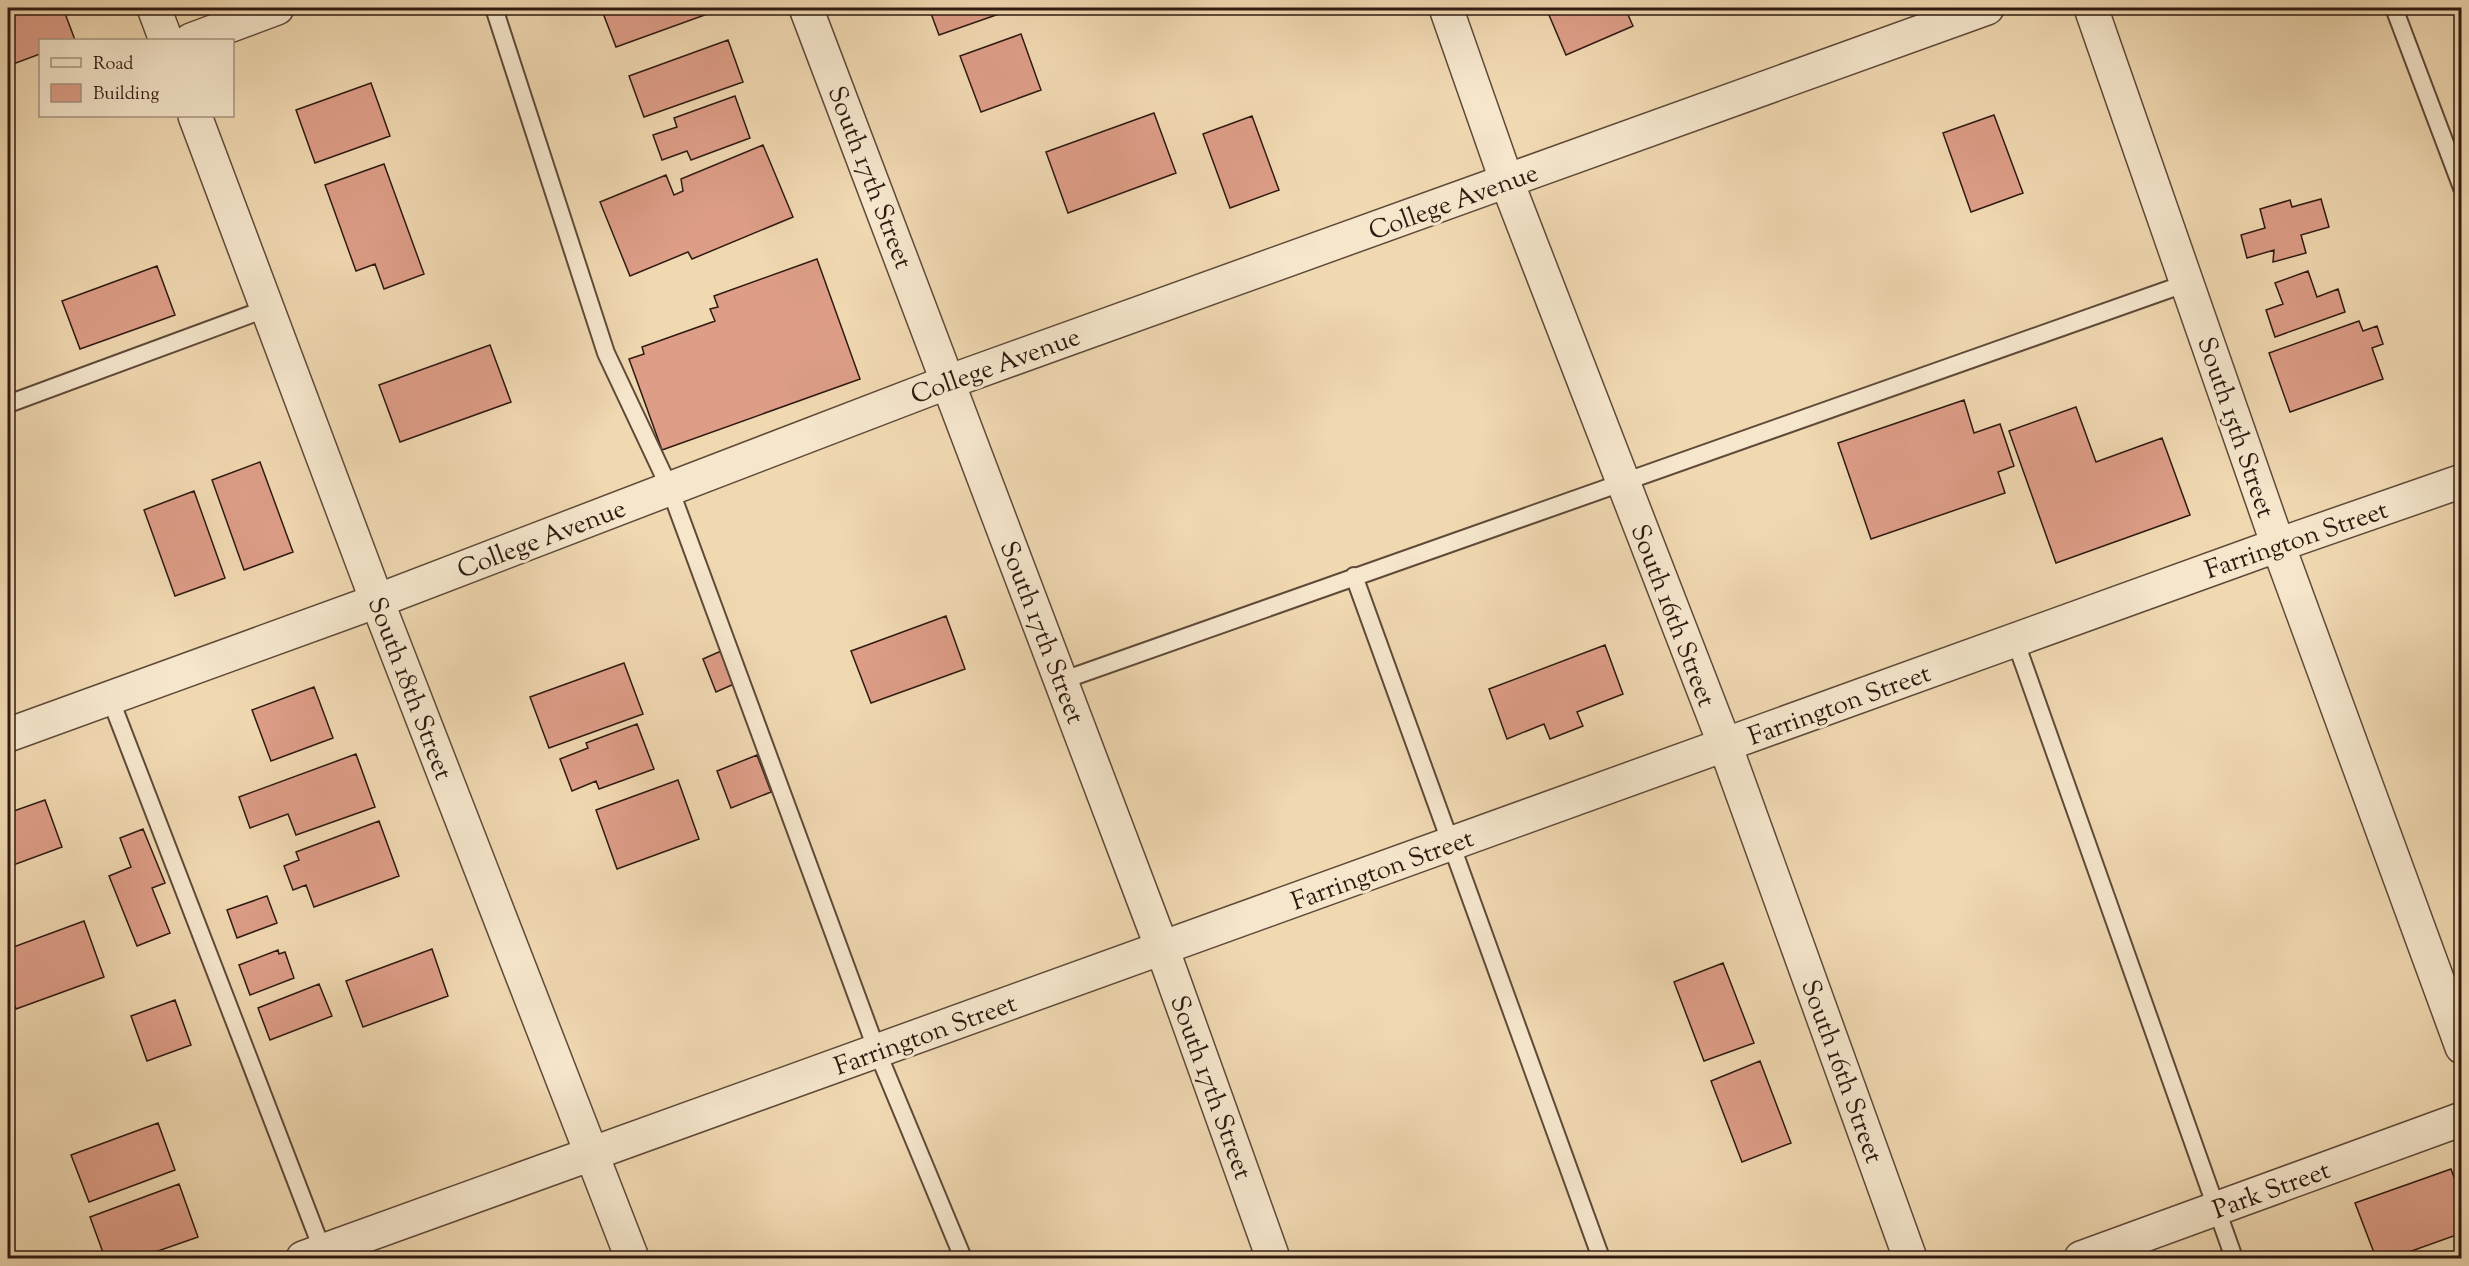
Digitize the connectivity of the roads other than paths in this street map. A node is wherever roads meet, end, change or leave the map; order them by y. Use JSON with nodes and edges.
{"nodes":[{"id":1,"x":154,"y":8,"type":"edge"},
{"id":2,"x":277,"y":8,"type":"edge"},
{"id":3,"x":494,"y":8,"type":"edge"},
{"id":4,"x":806,"y":8,"type":"edge"},
{"id":5,"x":1446,"y":8,"type":"edge"},
{"id":6,"x":1988,"y":8,"type":"edge"},
{"id":7,"x":2091,"y":8,"type":"edge"},
{"id":8,"x":2394,"y":8,"type":"edge"},
{"id":9,"x":166,"y":39,"type":"edge"},
{"id":10,"x":194,"y":39,"type":"edge"},
{"id":11,"x":195,"y":117,"type":"edge"},
{"id":12,"x":1507,"y":182,"type":"junction"},
{"id":13,"x":2462,"y":189,"type":"edge"},
{"id":14,"x":2187,"y":283,"type":"junction"},
{"id":15,"x":268,"y":308,"type":"junction"},
{"id":16,"x":948,"y":382,"type":"junction"},
{"id":17,"x":8,"y":404,"type":"edge"},
{"id":18,"x":2462,"y":481,"type":"edge"},
{"id":19,"x":1623,"y":482,"type":"junction"},
{"id":20,"x":670,"y":489,"type":"junction"},
{"id":21,"x":2278,"y":545,"type":"junction"},
{"id":22,"x":1354,"y":576,"type":"junction"},
{"id":23,"x":377,"y":601,"type":"junction"},
{"id":24,"x":2015,"y":640,"type":"junction"},
{"id":25,"x":1061,"y":681,"type":"junction"},
{"id":26,"x":110,"y":698,"type":"junction"},
{"id":27,"x":8,"y":735,"type":"edge"},
{"id":28,"x":1725,"y":745,"type":"junction"},
{"id":29,"x":1451,"y":844,"type":"junction"},
{"id":30,"x":1162,"y":948,"type":"junction"},
{"id":31,"x":2462,"y":1047,"type":"edge"},
{"id":32,"x":877,"y":1051,"type":"junction"},
{"id":33,"x":2462,"y":1119,"type":"edge"},
{"id":34,"x":593,"y":1154,"type":"junction"},
{"id":35,"x":2216,"y":1209,"type":"junction"},
{"id":36,"x":317,"y":1256,"type":"edge"},
{"id":37,"x":632,"y":1258,"type":"edge"},
{"id":38,"x":963,"y":1258,"type":"edge"},
{"id":39,"x":1273,"y":1258,"type":"edge"},
{"id":40,"x":1601,"y":1258,"type":"edge"},
{"id":41,"x":1910,"y":1258,"type":"edge"},
{"id":42,"x":2081,"y":1258,"type":"edge"},
{"id":43,"x":2234,"y":1258,"type":"edge"}],
"edges":[{"from":1,"to":9,"type":"street"},
{"from":2,"to":10,"type":"street"},
{"from":3,"to":20,"type":"lane"},
{"from":4,"to":16,"type":"street","name":"South 17th Street"},
{"from":5,"to":12,"type":"street","name":"South 16th Street"},
{"from":6,"to":12,"type":"street","name":"College Avenue"},
{"from":7,"to":14,"type":"street","name":"South 15th Street"},
{"from":8,"to":13,"type":"lane"},
{"from":11,"to":15,"type":"street","name":"South 18th Street"},
{"from":12,"to":16,"type":"street","name":"College Avenue"},
{"from":12,"to":19,"type":"street","name":"South 16th Street"},
{"from":14,"to":19,"type":"lane"},
{"from":14,"to":21,"type":"street","name":"South 15th Street"},
{"from":15,"to":17,"type":"lane"},
{"from":15,"to":23,"type":"street","name":"South 18th Street"},
{"from":16,"to":20,"type":"street","name":"College Avenue"},
{"from":16,"to":25,"type":"street","name":"South 17th Street"},
{"from":18,"to":21,"type":"street","name":"Farrington Street"},
{"from":19,"to":22,"type":"lane"},
{"from":19,"to":28,"type":"street","name":"South 16th Street"},
{"from":20,"to":23,"type":"street","name":"College Avenue"},
{"from":20,"to":32,"type":"lane"},
{"from":21,"to":24,"type":"street","name":"Farrington Street"},
{"from":21,"to":31,"type":"street","name":"South 15th Street"},
{"from":22,"to":25,"type":"lane"},
{"from":22,"to":29,"type":"lane"},
{"from":23,"to":26,"type":"street","name":"College Avenue"},
{"from":23,"to":34,"type":"street","name":"South 18th Street"},
{"from":24,"to":28,"type":"street","name":"Farrington Street"},
{"from":24,"to":35,"type":"lane"},
{"from":25,"to":30,"type":"street","name":"South 17th Street"},
{"from":26,"to":27,"type":"street","name":"College Avenue"},
{"from":26,"to":36,"type":"lane"},
{"from":28,"to":29,"type":"street","name":"Farrington Street"},
{"from":28,"to":41,"type":"street","name":"South 16th Street"},
{"from":29,"to":30,"type":"street","name":"Farrington Street"},
{"from":29,"to":40,"type":"lane"},
{"from":30,"to":32,"type":"street","name":"Farrington Street"},
{"from":30,"to":39,"type":"street","name":"South 17th Street"},
{"from":32,"to":34,"type":"street","name":"Farrington Street"},
{"from":32,"to":38,"type":"lane"},
{"from":33,"to":35,"type":"street","name":"Park Street"},
{"from":34,"to":36,"type":"street","name":"Farrington Street"},
{"from":34,"to":37,"type":"street","name":"South 18th Street"},
{"from":35,"to":42,"type":"street","name":"Park Street"},
{"from":35,"to":43,"type":"lane"}]}
